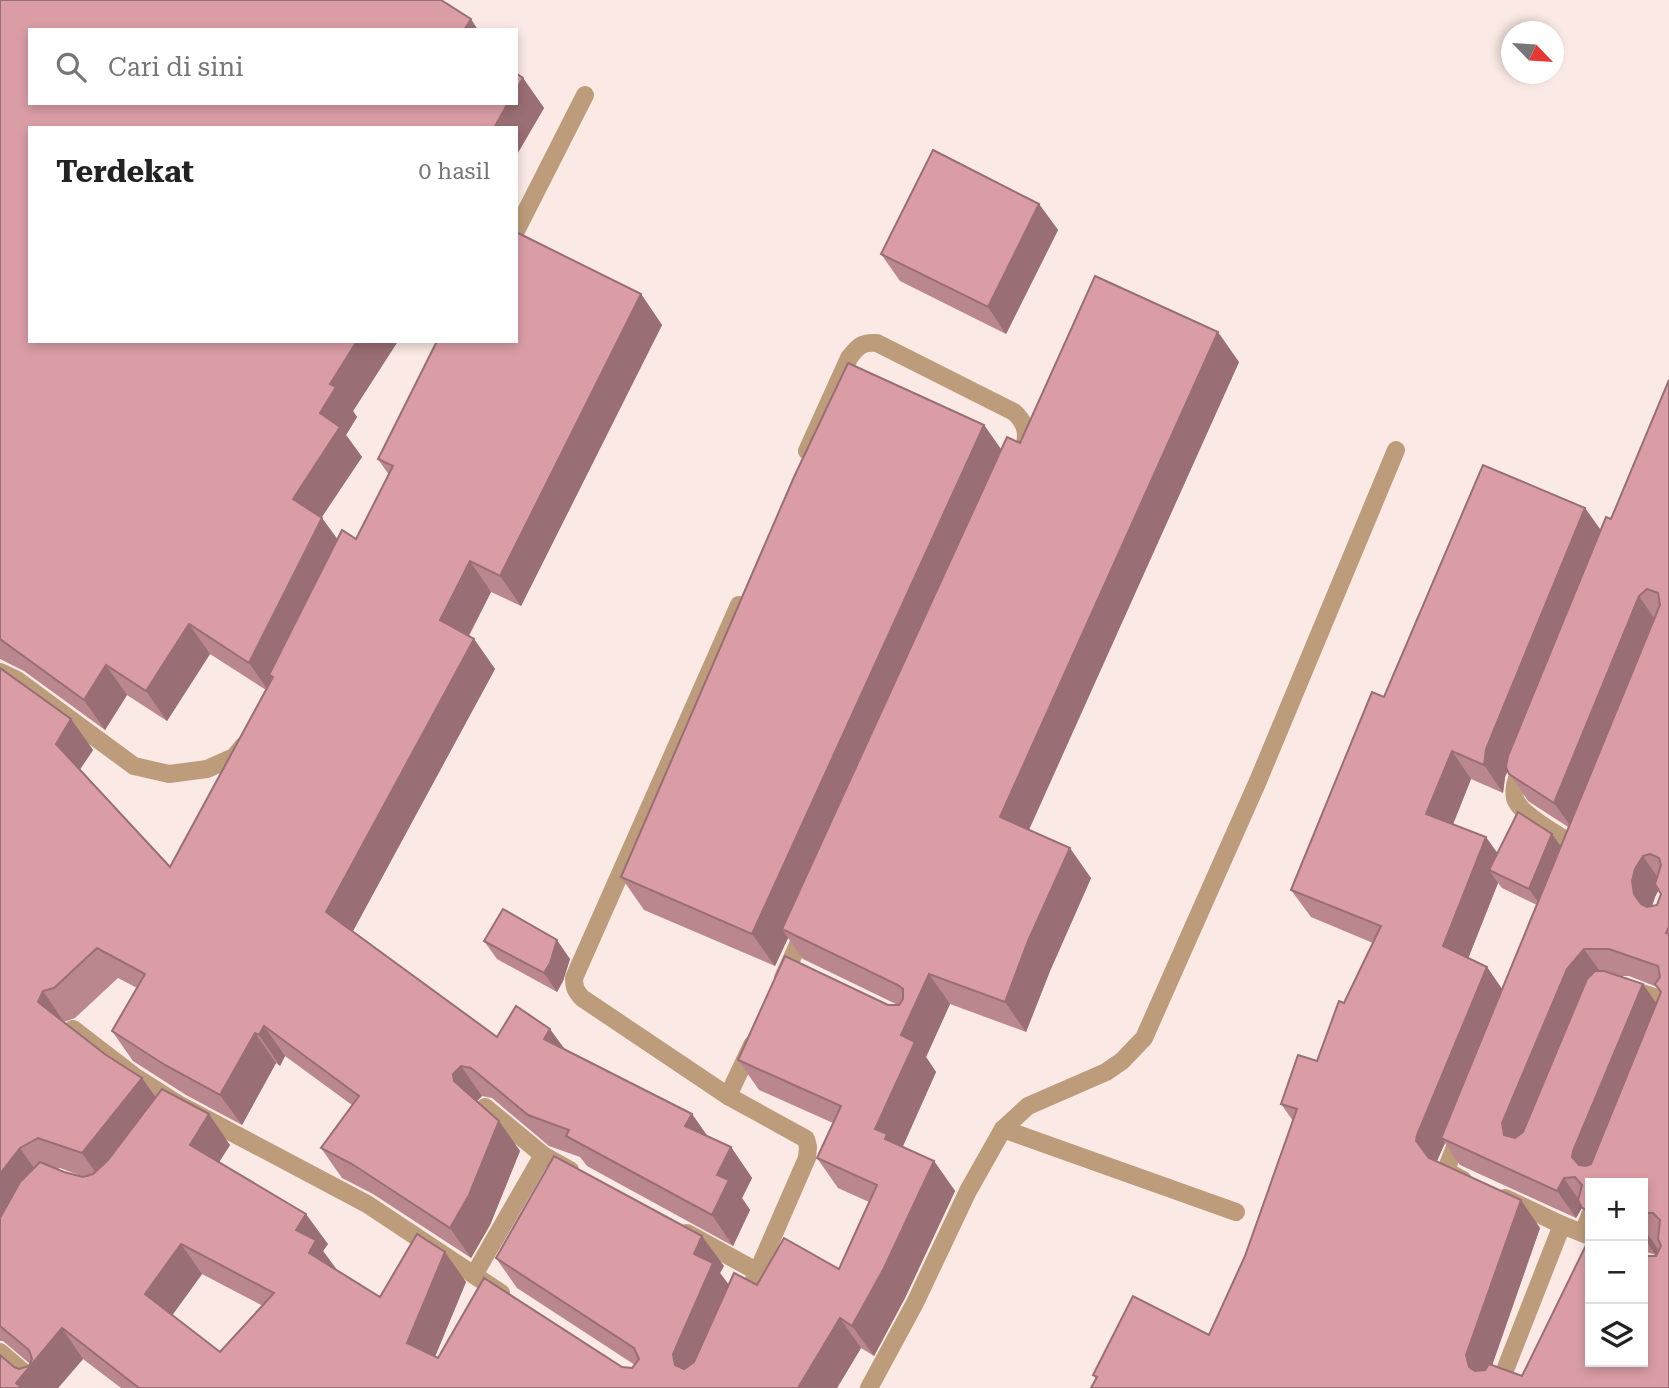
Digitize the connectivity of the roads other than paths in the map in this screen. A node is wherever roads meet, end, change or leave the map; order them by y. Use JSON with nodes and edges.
{"nodes":[{"id":1,"x":585,"y":96,"type":"dead end"},
{"id":2,"x":518,"y":228,"type":"edge"},
{"id":3,"x":1396,"y":450,"type":"dead end"},
{"id":4,"x":798,"y":472,"type":"edge"},
{"id":5,"x":1013,"y":472,"type":"edge"},
{"id":6,"x":748,"y":586,"type":"edge"},
{"id":7,"x":0,"y":672,"type":"edge"},
{"id":8,"x":257,"y":731,"type":"edge"},
{"id":9,"x":1532,"y":743,"type":"edge"},
{"id":10,"x":1579,"y":848,"type":"edge"},
{"id":11,"x":812,"y":914,"type":"edge"},
{"id":12,"x":1609,"y":987,"type":"edge"},
{"id":13,"x":778,"y":988,"type":"edge"},
{"id":14,"x":1669,"y":1002,"type":"edge"},
{"id":15,"x":761,"y":1024,"type":"edge"},
{"id":16,"x":73,"y":1029,"type":"edge"},
{"id":17,"x":729,"y":1096,"type":"junction"},
{"id":18,"x":485,"y":1107,"type":"edge"},
{"id":19,"x":1467,"y":1117,"type":"edge"},
{"id":20,"x":1003,"y":1129,"type":"junction"},
{"id":21,"x":543,"y":1155,"type":"junction"},
{"id":22,"x":591,"y":1181,"type":"edge"},
{"id":23,"x":1236,"y":1212,"type":"dead end"},
{"id":24,"x":1562,"y":1225,"type":"junction"},
{"id":25,"x":674,"y":1226,"type":"edge"},
{"id":26,"x":1585,"y":1234,"type":"edge"},
{"id":27,"x":758,"y":1272,"type":"junction"},
{"id":28,"x":474,"y":1275,"type":"junction"},
{"id":29,"x":521,"y":1305,"type":"edge"},
{"id":30,"x":736,"y":1321,"type":"edge"},
{"id":31,"x":0,"y":1352,"type":"edge"},
{"id":32,"x":42,"y":1388,"type":"edge"},
{"id":33,"x":869,"y":1388,"type":"edge"},
{"id":34,"x":1498,"y":1388,"type":"edge"}],
"edges":[{"from":1,"to":2,"type":"street"},
{"from":3,"to":20,"type":"street"},
{"from":4,"to":5,"type":"street"},
{"from":6,"to":17,"type":"street"},
{"from":7,"to":8,"type":"street"},
{"from":9,"to":10,"type":"street"},
{"from":11,"to":13,"type":"street"},
{"from":12,"to":14,"type":"street"},
{"from":15,"to":17,"type":"street"},
{"from":16,"to":28,"type":"street"},
{"from":17,"to":27,"type":"street"},
{"from":18,"to":21,"type":"street"},
{"from":19,"to":24,"type":"street"},
{"from":20,"to":23,"type":"street"},
{"from":20,"to":33,"type":"street"},
{"from":21,"to":22,"type":"street"},
{"from":21,"to":28,"type":"street"},
{"from":24,"to":26,"type":"street"},
{"from":24,"to":34,"type":"street"},
{"from":25,"to":27,"type":"street"},
{"from":27,"to":30,"type":"street"},
{"from":28,"to":29,"type":"street"},
{"from":31,"to":32,"type":"street"}]}
